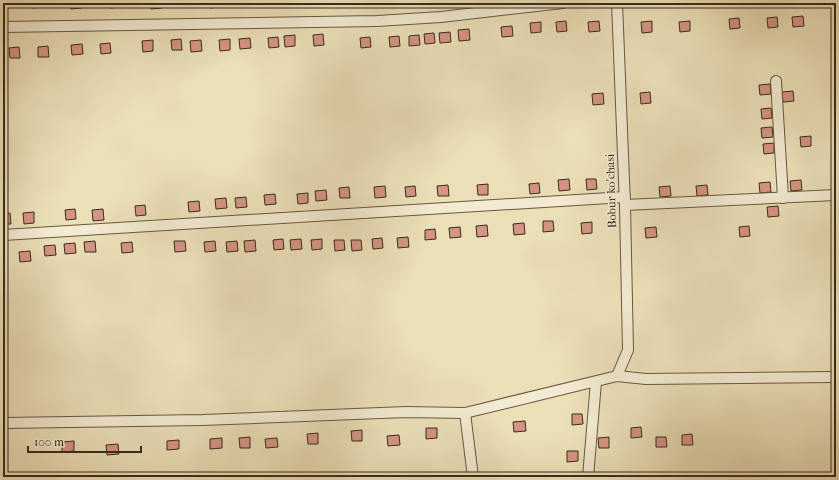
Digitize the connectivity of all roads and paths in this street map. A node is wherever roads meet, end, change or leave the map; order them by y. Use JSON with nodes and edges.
{"nodes":[{"id":1,"x":563,"y":3,"type":"edge"},
{"id":2,"x":617,"y":3,"type":"edge"},
{"id":3,"x":3,"y":28,"type":"edge"},
{"id":4,"x":776,"y":81,"type":"dead end"},
{"id":5,"x":836,"y":195,"type":"edge"},
{"id":6,"x":783,"y":198,"type":"junction"},
{"id":7,"x":625,"y":201,"type":"junction"},
{"id":8,"x":3,"y":235,"type":"edge"},
{"id":9,"x":617,"y":376,"type":"junction"},
{"id":10,"x":836,"y":377,"type":"edge"},
{"id":11,"x":596,"y":382,"type":"junction"},
{"id":12,"x":465,"y":413,"type":"junction"},
{"id":13,"x":3,"y":423,"type":"edge"},
{"id":14,"x":473,"y":477,"type":"edge"},
{"id":15,"x":588,"y":477,"type":"edge"}],
"edges":[{"from":1,"to":3,"type":"street"},
{"from":2,"to":7,"type":"street","name":"Bobur ko'chasi"},
{"from":4,"to":6,"type":"street"},
{"from":5,"to":6,"type":"street"},
{"from":6,"to":7,"type":"street"},
{"from":7,"to":8,"type":"street"},
{"from":7,"to":9,"type":"street","name":"Bobur ko'chasi"},
{"from":9,"to":10,"type":"street"},
{"from":9,"to":11,"type":"street"},
{"from":11,"to":12,"type":"street"},
{"from":11,"to":15,"type":"street"},
{"from":12,"to":13,"type":"street"},
{"from":12,"to":14,"type":"street"}]}
